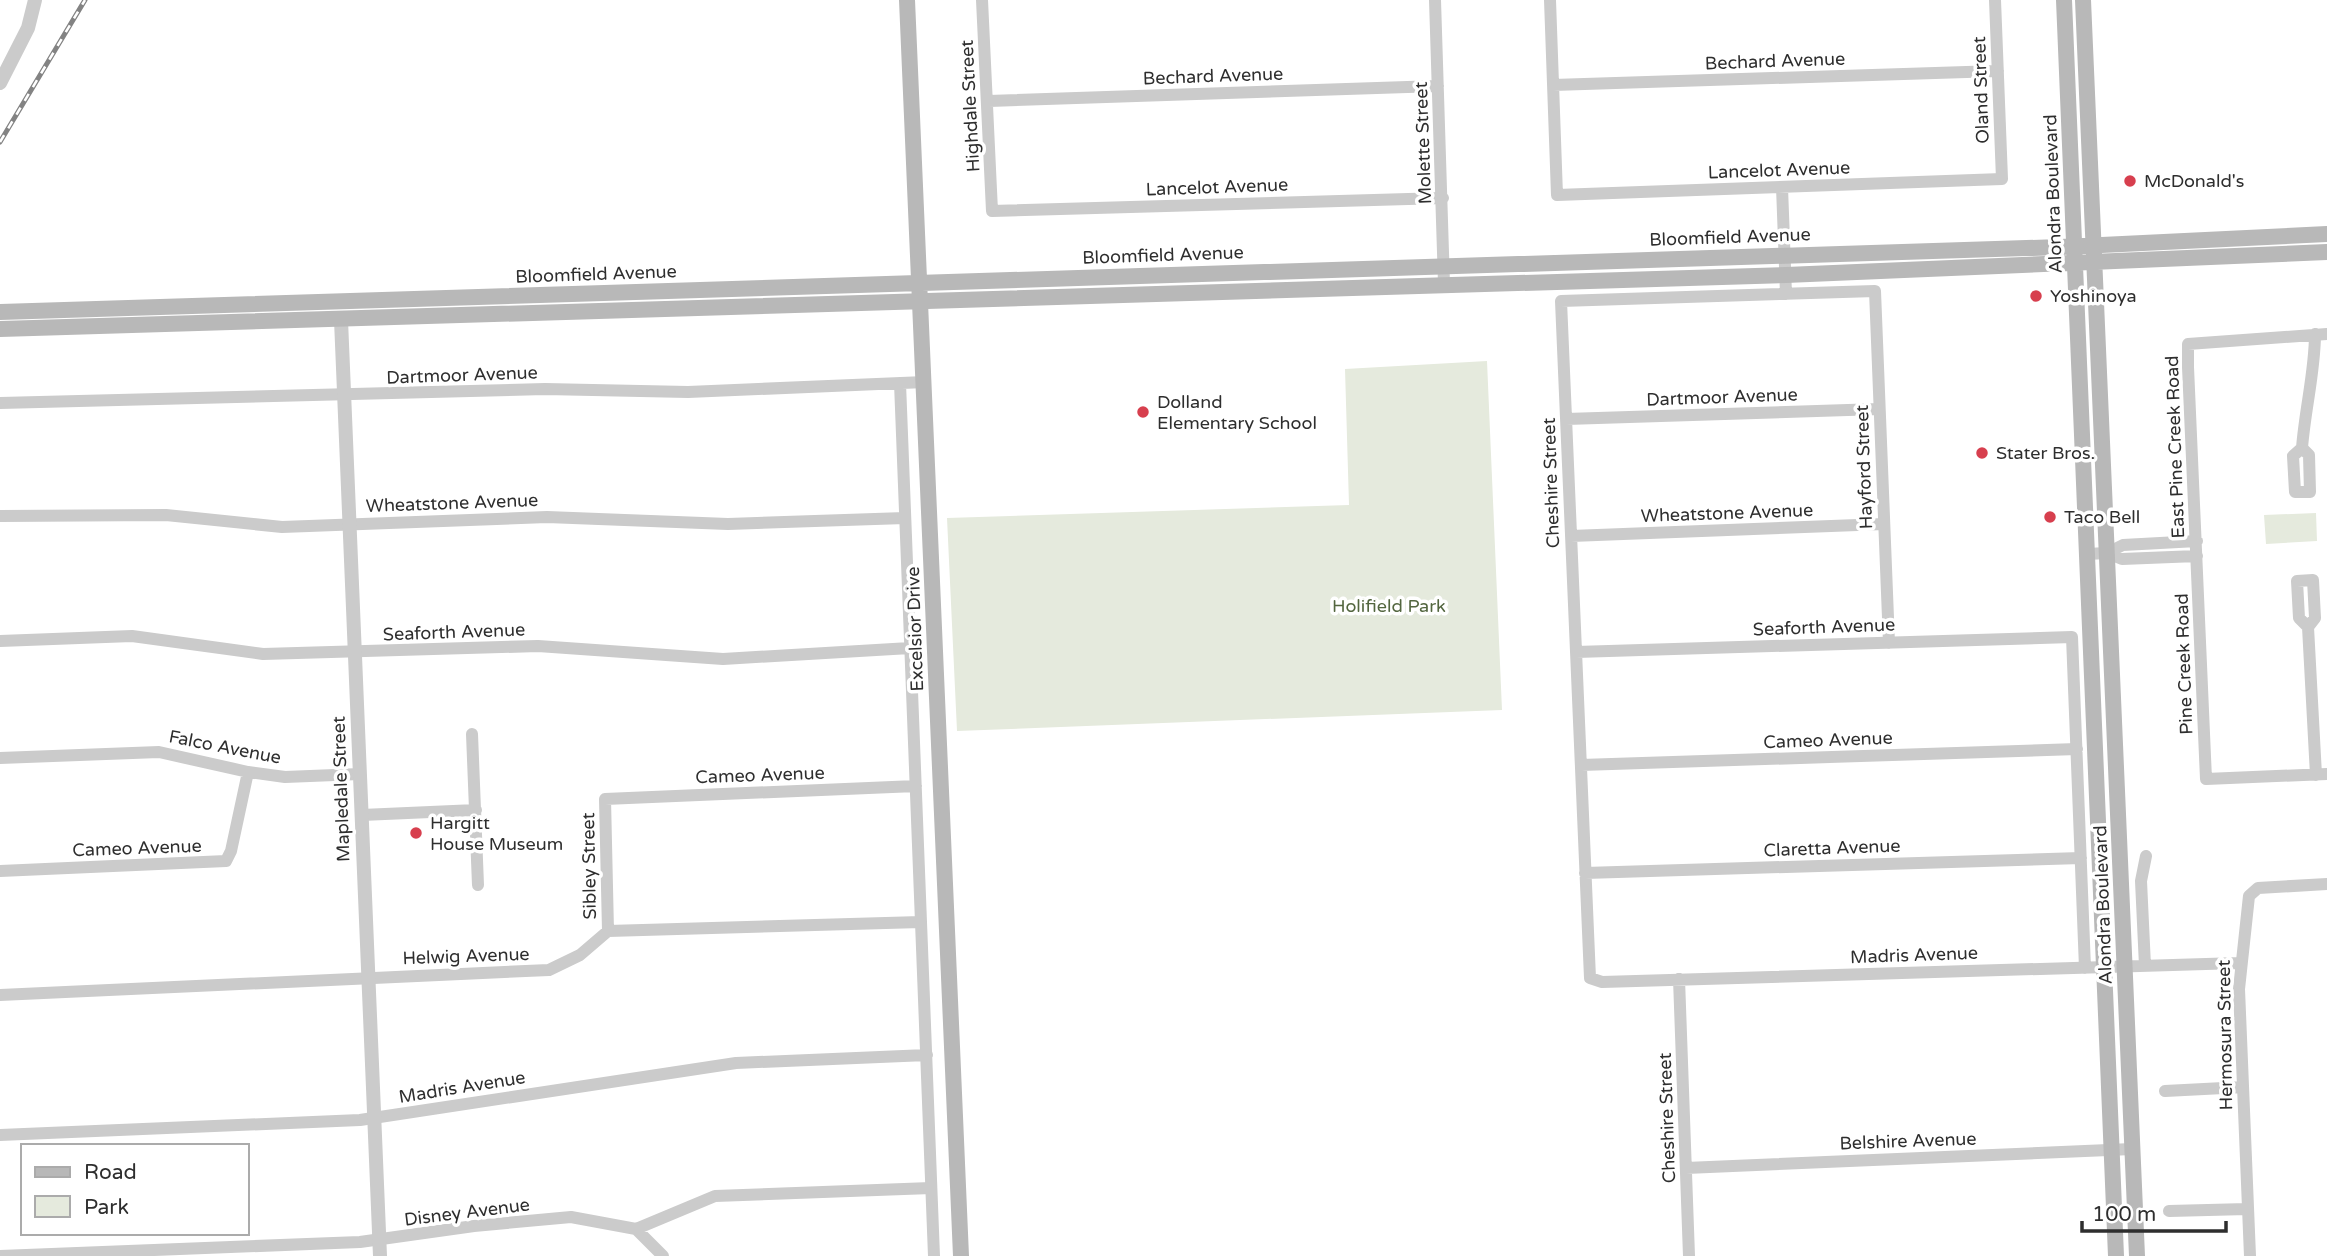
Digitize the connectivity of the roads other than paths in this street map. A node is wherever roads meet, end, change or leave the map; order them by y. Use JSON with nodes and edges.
{"nodes":[{"id":1,"x":34,"y":0,"type":"edge"},
{"id":2,"x":907,"y":0,"type":"edge"},
{"id":3,"x":982,"y":0,"type":"edge"},
{"id":4,"x":1435,"y":0,"type":"edge"},
{"id":5,"x":1550,"y":0,"type":"edge"},
{"id":6,"x":1995,"y":0,"type":"edge"},
{"id":7,"x":2064,"y":0,"type":"edge"},
{"id":8,"x":2083,"y":0,"type":"edge"},
{"id":9,"x":1998,"y":71,"type":"junction"},
{"id":10,"x":0,"y":83,"type":"edge"},
{"id":11,"x":1553,"y":85,"type":"junction"},
{"id":12,"x":1438,"y":86,"type":"junction"},
{"id":13,"x":989,"y":101,"type":"junction"},
{"id":14,"x":2003,"y":179,"type":"joint"},
{"id":15,"x":1782,"y":187,"type":"junction"},
{"id":16,"x":1443,"y":198,"type":"junction"},
{"id":17,"x":992,"y":211,"type":"joint"},
{"id":18,"x":2327,"y":234,"type":"edge"},
{"id":19,"x":2074,"y":246,"type":"junction"},
{"id":20,"x":2094,"y":246,"type":"junction"},
{"id":21,"x":1939,"y":250,"type":"junction"},
{"id":22,"x":2327,"y":252,"type":"edge"},
{"id":23,"x":1785,"y":254,"type":"junction"},
{"id":24,"x":1444,"y":264,"type":"junction"},
{"id":25,"x":2075,"y":264,"type":"junction"},
{"id":26,"x":2094,"y":264,"type":"junction"},
{"id":27,"x":1939,"y":269,"type":"junction"},
{"id":28,"x":1786,"y":275,"type":"junction"},
{"id":29,"x":920,"y":284,"type":"junction"},
{"id":30,"x":1444,"y":284,"type":"junction"},
{"id":31,"x":1875,"y":291,"type":"joint"},
{"id":32,"x":1786,"y":294,"type":"junction"},
{"id":33,"x":403,"y":298,"type":"junction"},
{"id":34,"x":357,"y":301,"type":"junction"},
{"id":35,"x":921,"y":301,"type":"junction"},
{"id":36,"x":328,"y":302,"type":"junction"},
{"id":37,"x":0,"y":312,"type":"edge"},
{"id":38,"x":416,"y":316,"type":"junction"},
{"id":39,"x":391,"y":317,"type":"junction"},
{"id":40,"x":341,"y":320,"type":"junction"},
{"id":41,"x":0,"y":330,"type":"edge"},
{"id":42,"x":2321,"y":334,"type":"edge"},
{"id":43,"x":925,"y":382,"type":"junction"},
{"id":44,"x":900,"y":383,"type":"junction"},
{"id":45,"x":344,"y":396,"type":"junction"},
{"id":46,"x":0,"y":403,"type":"edge"},
{"id":47,"x":1880,"y":409,"type":"junction"},
{"id":48,"x":1566,"y":419,"type":"junction"},
{"id":49,"x":2102,"y":431,"type":"junction"},
{"id":50,"x":2082,"y":432,"type":"junction"},
{"id":51,"x":2302,"y":447,"type":"dead end"},
{"id":52,"x":0,"y":516,"type":"edge"},
{"id":53,"x":905,"y":518,"type":"junction"},
{"id":54,"x":1884,"y":524,"type":"junction"},
{"id":55,"x":349,"y":525,"type":"junction"},
{"id":56,"x":1571,"y":536,"type":"junction"},
{"id":57,"x":2197,"y":549,"type":"junction"},
{"id":58,"x":2107,"y":553,"type":"junction"},
{"id":59,"x":2087,"y":554,"type":"junction"},
{"id":60,"x":2308,"y":627,"type":"dead end"},
{"id":61,"x":2073,"y":637,"type":"joint"},
{"id":62,"x":0,"y":641,"type":"edge"},
{"id":63,"x":1889,"y":643,"type":"junction"},
{"id":64,"x":910,"y":648,"type":"junction"},
{"id":65,"x":1576,"y":652,"type":"junction"},
{"id":66,"x":354,"y":653,"type":"junction"},
{"id":67,"x":472,"y":734,"type":"dead end"},
{"id":68,"x":2077,"y":749,"type":"junction"},
{"id":69,"x":0,"y":758,"type":"edge"},
{"id":70,"x":1581,"y":765,"type":"junction"},
{"id":71,"x":247,"y":772,"type":"junction"},
{"id":72,"x":360,"y":774,"type":"junction"},
{"id":73,"x":2322,"y":775,"type":"edge"},
{"id":74,"x":916,"y":786,"type":"junction"},
{"id":75,"x":605,"y":799,"type":"joint"},
{"id":76,"x":476,"y":810,"type":"junction"},
{"id":77,"x":362,"y":815,"type":"junction"},
{"id":78,"x":2146,"y":856,"type":"dead end"},
{"id":79,"x":2081,"y":858,"type":"junction"},
{"id":80,"x":0,"y":871,"type":"edge"},
{"id":81,"x":1585,"y":873,"type":"junction"},
{"id":82,"x":2327,"y":884,"type":"edge"},
{"id":83,"x":478,"y":885,"type":"dead end"},
{"id":84,"x":921,"y":922,"type":"junction"},
{"id":85,"x":608,"y":931,"type":"junction"},
{"id":86,"x":2239,"y":963,"type":"junction"},
{"id":87,"x":2145,"y":966,"type":"junction"},
{"id":88,"x":2124,"y":967,"type":"junction"},
{"id":89,"x":2085,"y":968,"type":"junction"},
{"id":90,"x":2104,"y":968,"type":"junction"},
{"id":91,"x":369,"y":977,"type":"junction"},
{"id":92,"x":1590,"y":978,"type":"joint"},
{"id":93,"x":1679,"y":979,"type":"junction"},
{"id":94,"x":0,"y":995,"type":"edge"},
{"id":95,"x":927,"y":1055,"type":"junction"},
{"id":96,"x":2243,"y":1087,"type":"junction"},
{"id":97,"x":2165,"y":1091,"type":"dead end"},
{"id":98,"x":374,"y":1118,"type":"junction"},
{"id":99,"x":0,"y":1135,"type":"edge"},
{"id":100,"x":2132,"y":1149,"type":"junction"},
{"id":101,"x":2112,"y":1150,"type":"junction"},
{"id":102,"x":1686,"y":1168,"type":"junction"},
{"id":103,"x":931,"y":1188,"type":"junction"},
{"id":104,"x":2248,"y":1209,"type":"junction"},
{"id":105,"x":2169,"y":1210,"type":"dead end"},
{"id":106,"x":636,"y":1229,"type":"junction"},
{"id":107,"x":380,"y":1240,"type":"junction"},
{"id":108,"x":0,"y":1256,"type":"edge"},
{"id":109,"x":380,"y":1256,"type":"edge"},
{"id":110,"x":663,"y":1256,"type":"edge"},
{"id":111,"x":934,"y":1256,"type":"edge"},
{"id":112,"x":961,"y":1256,"type":"edge"},
{"id":113,"x":1689,"y":1256,"type":"edge"},
{"id":114,"x":2116,"y":1256,"type":"edge"},
{"id":115,"x":2137,"y":1256,"type":"edge"},
{"id":116,"x":2250,"y":1256,"type":"edge"}],
"edges":[{"from":1,"to":10,"type":"street"},
{"from":2,"to":29,"type":"main road","name":"Excelsior Drive"},
{"from":3,"to":13,"type":"street","name":"Highdale Street"},
{"from":4,"to":12,"type":"street","name":"Molette Street"},
{"from":5,"to":11,"type":"street"},
{"from":6,"to":9,"type":"street","name":"Oland Street"},
{"from":7,"to":19,"type":"main road","name":"Alondra Boulevard"},
{"from":8,"to":20,"type":"main road","name":"Alondra Boulevard"},
{"from":9,"to":11,"type":"street","name":"Bechard Avenue"},
{"from":9,"to":14,"type":"street","name":"Oland Street"},
{"from":11,"to":15,"type":"street","name":"Lancelot Avenue"},
{"from":12,"to":13,"type":"street","name":"Bechard Avenue"},
{"from":12,"to":16,"type":"street","name":"Molette Street"},
{"from":13,"to":17,"type":"street","name":"Highdale Street"},
{"from":14,"to":15,"type":"street","name":"Lancelot Avenue"},
{"from":15,"to":23,"type":"street"},
{"from":16,"to":17,"type":"street","name":"Lancelot Avenue"},
{"from":16,"to":24,"type":"street","name":"Molette Street"},
{"from":18,"to":20,"type":"main road","name":"Bloomfield Avenue"},
{"from":19,"to":20,"type":"main road","name":"Bloomfield Avenue"},
{"from":19,"to":21,"type":"main road","name":"Bloomfield Avenue"},
{"from":19,"to":25,"type":"main road","name":"Alondra Boulevard"},
{"from":20,"to":26,"type":"main road","name":"Alondra Boulevard"},
{"from":21,"to":23,"type":"main road","name":"Bloomfield Avenue"},
{"from":21,"to":27,"type":"main road"},
{"from":22,"to":26,"type":"main road","name":"Bloomfield Avenue"},
{"from":23,"to":24,"type":"main road","name":"Bloomfield Avenue"},
{"from":23,"to":28,"type":"street"},
{"from":24,"to":29,"type":"main road","name":"Bloomfield Avenue"},
{"from":24,"to":30,"type":"street","name":"Molette Street"},
{"from":25,"to":26,"type":"main road","name":"Bloomfield Avenue"},
{"from":25,"to":27,"type":"main road","name":"Bloomfield Avenue"},
{"from":25,"to":50,"type":"main road","name":"Alondra Boulevard"},
{"from":26,"to":49,"type":"main road","name":"Alondra Boulevard"},
{"from":27,"to":28,"type":"main road","name":"Bloomfield Avenue"},
{"from":28,"to":30,"type":"main road","name":"Bloomfield Avenue"},
{"from":28,"to":32,"type":"street"},
{"from":29,"to":33,"type":"main road","name":"Bloomfield Avenue"},
{"from":29,"to":35,"type":"main road","name":"Excelsior Drive"},
{"from":30,"to":35,"type":"main road","name":"Bloomfield Avenue"},
{"from":31,"to":32,"type":"street","name":"Cheshire Street"},
{"from":31,"to":47,"type":"street","name":"Hayford Street"},
{"from":32,"to":48,"type":"street","name":"Cheshire Street"},
{"from":33,"to":34,"type":"main road","name":"Bloomfield Avenue"},
{"from":33,"to":38,"type":"main road"},
{"from":33,"to":39,"type":"main road"},
{"from":34,"to":36,"type":"main road","name":"Bloomfield Avenue"},
{"from":34,"to":40,"type":"main road"},
{"from":35,"to":38,"type":"main road","name":"Bloomfield Avenue"},
{"from":35,"to":43,"type":"main road","name":"Excelsior Drive"},
{"from":36,"to":37,"type":"main road","name":"Bloomfield Avenue"},
{"from":36,"to":40,"type":"main road"},
{"from":38,"to":39,"type":"main road","name":"Bloomfield Avenue"},
{"from":39,"to":40,"type":"main road","name":"Bloomfield Avenue"},
{"from":40,"to":41,"type":"main road","name":"Bloomfield Avenue"},
{"from":40,"to":45,"type":"street","name":"Mapledale Street"},
{"from":42,"to":51,"type":"street"},
{"from":42,"to":57,"type":"street","name":"East Pine Creek Road"},
{"from":43,"to":44,"type":"street","name":"Dartmoor Avenue"},
{"from":43,"to":112,"type":"main road","name":"Excelsior Drive"},
{"from":44,"to":45,"type":"street","name":"Dartmoor Avenue"},
{"from":44,"to":53,"type":"street","name":"Excelsior Drive"},
{"from":45,"to":46,"type":"street","name":"Dartmoor Avenue"},
{"from":45,"to":55,"type":"street","name":"Mapledale Street"},
{"from":47,"to":48,"type":"street","name":"Dartmoor Avenue"},
{"from":47,"to":54,"type":"street","name":"Hayford Street"},
{"from":48,"to":56,"type":"street","name":"Cheshire Street"},
{"from":49,"to":50,"type":"main road"},
{"from":49,"to":58,"type":"main road","name":"Alondra Boulevard"},
{"from":50,"to":59,"type":"main road","name":"Alondra Boulevard"},
{"from":52,"to":55,"type":"street","name":"Wheatstone Avenue"},
{"from":53,"to":55,"type":"street","name":"Wheatstone Avenue"},
{"from":53,"to":64,"type":"street","name":"Excelsior Drive"},
{"from":54,"to":56,"type":"street","name":"Wheatstone Avenue"},
{"from":54,"to":63,"type":"street","name":"Hayford Street"},
{"from":55,"to":66,"type":"street","name":"Mapledale Street"},
{"from":56,"to":65,"type":"street","name":"Cheshire Street"},
{"from":57,"to":58,"type":"street"},
{"from":57,"to":73,"type":"street","name":"Pine Creek Road"},
{"from":58,"to":59,"type":"street"},
{"from":58,"to":88,"type":"main road","name":"Alondra Boulevard"},
{"from":59,"to":90,"type":"main road","name":"Alondra Boulevard"},
{"from":60,"to":73,"type":"street"},
{"from":61,"to":63,"type":"street","name":"Seaforth Avenue"},
{"from":61,"to":68,"type":"street","name":"Alondra Boulevard"},
{"from":62,"to":66,"type":"street","name":"Seaforth Avenue"},
{"from":63,"to":65,"type":"street","name":"Seaforth Avenue"},
{"from":64,"to":66,"type":"street","name":"Seaforth Avenue"},
{"from":64,"to":74,"type":"street","name":"Excelsior Drive"},
{"from":65,"to":70,"type":"street","name":"Cheshire Street"},
{"from":66,"to":72,"type":"street","name":"Mapledale Street"},
{"from":67,"to":76,"type":"street"},
{"from":68,"to":70,"type":"street","name":"Cameo Avenue"},
{"from":68,"to":79,"type":"street","name":"Alondra Boulevard"},
{"from":69,"to":71,"type":"street","name":"Falco Avenue"},
{"from":70,"to":81,"type":"street","name":"Cheshire Street"},
{"from":71,"to":72,"type":"street","name":"Falco Avenue"},
{"from":71,"to":80,"type":"street","name":"Cameo Avenue"},
{"from":72,"to":77,"type":"street","name":"Mapledale Street"},
{"from":74,"to":75,"type":"street","name":"Cameo Avenue"},
{"from":74,"to":84,"type":"street","name":"Excelsior Drive"},
{"from":75,"to":85,"type":"street","name":"Sibley Street"},
{"from":76,"to":77,"type":"street"},
{"from":76,"to":83,"type":"street"},
{"from":77,"to":91,"type":"street","name":"Mapledale Street"},
{"from":78,"to":87,"type":"street"},
{"from":79,"to":81,"type":"street","name":"Claretta Avenue"},
{"from":79,"to":89,"type":"street","name":"Alondra Boulevard"},
{"from":81,"to":92,"type":"street","name":"Cheshire Street"},
{"from":82,"to":86,"type":"street","name":"Hermosura Street"},
{"from":84,"to":85,"type":"street"},
{"from":84,"to":95,"type":"street","name":"Excelsior Drive"},
{"from":85,"to":91,"type":"street","name":"Helwig Avenue"},
{"from":86,"to":87,"type":"street","name":"Madris Avenue"},
{"from":86,"to":96,"type":"street","name":"Hermosura Street"},
{"from":87,"to":88,"type":"street","name":"Madris Avenue"},
{"from":88,"to":90,"type":"street","name":"Madris Avenue"},
{"from":88,"to":100,"type":"main road","name":"Alondra Boulevard"},
{"from":89,"to":90,"type":"street","name":"Madris Avenue"},
{"from":89,"to":93,"type":"street","name":"Madris Avenue"},
{"from":90,"to":101,"type":"main road","name":"Alondra Boulevard"},
{"from":91,"to":94,"type":"street","name":"Helwig Avenue"},
{"from":91,"to":98,"type":"street","name":"Mapledale Street"},
{"from":92,"to":93,"type":"street","name":"Madris Avenue"},
{"from":93,"to":102,"type":"street","name":"Cheshire Street"},
{"from":95,"to":98,"type":"street","name":"Madris Avenue"},
{"from":95,"to":103,"type":"street","name":"Excelsior Drive"},
{"from":96,"to":97,"type":"street"},
{"from":96,"to":104,"type":"street","name":"Hermosura Street"},
{"from":98,"to":99,"type":"street","name":"Madris Avenue"},
{"from":98,"to":107,"type":"street","name":"Mapledale Street"},
{"from":100,"to":101,"type":"street","name":"Belshire Avenue"},
{"from":100,"to":115,"type":"main road","name":"Alondra Boulevard"},
{"from":101,"to":102,"type":"street","name":"Belshire Avenue"},
{"from":101,"to":114,"type":"main road","name":"Alondra Boulevard"},
{"from":102,"to":113,"type":"street","name":"Cheshire Street"},
{"from":103,"to":106,"type":"street"},
{"from":103,"to":111,"type":"street","name":"Excelsior Drive"},
{"from":104,"to":105,"type":"street"},
{"from":104,"to":116,"type":"street","name":"Hermosura Street"},
{"from":106,"to":107,"type":"street","name":"Disney Avenue"},
{"from":106,"to":110,"type":"street"},
{"from":107,"to":108,"type":"street","name":"Disney Avenue"},
{"from":107,"to":109,"type":"street","name":"Mapledale Street"}]}
